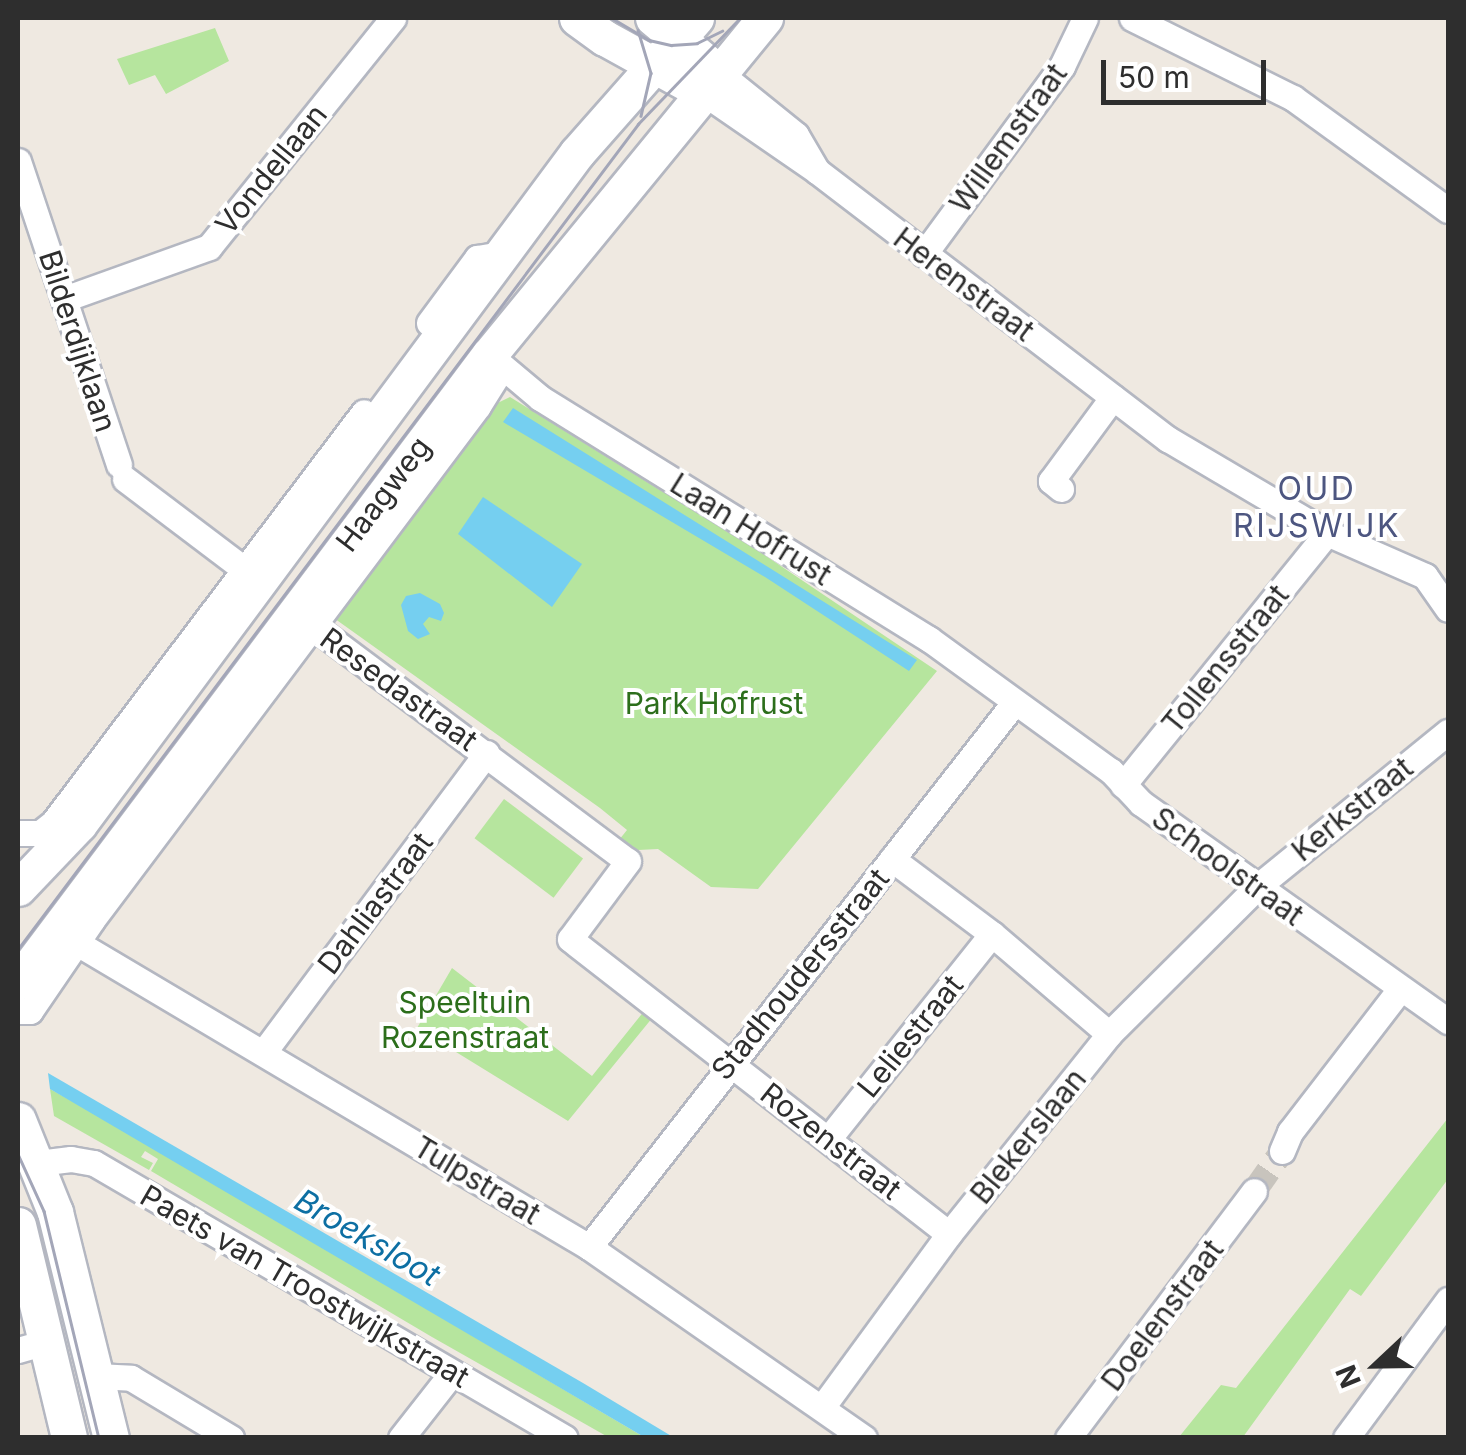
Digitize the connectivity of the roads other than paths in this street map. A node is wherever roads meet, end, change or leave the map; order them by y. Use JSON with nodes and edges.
{"nodes":[{"id":1,"x":393,"y":18,"type":"edge"},
{"id":2,"x":578,"y":18,"type":"edge"},
{"id":3,"x":765,"y":18,"type":"edge"},
{"id":4,"x":1085,"y":18,"type":"edge"},
{"id":5,"x":1132,"y":18,"type":"edge"},
{"id":6,"x":668,"y":30,"type":"edge"},
{"id":7,"x":710,"y":82,"type":"junction"},
{"id":8,"x":18,"y":161,"type":"edge"},
{"id":9,"x":1448,"y":210,"type":"edge"},
{"id":10,"x":502,"y":254,"type":"junction"},
{"id":11,"x":924,"y":254,"type":"junction"},
{"id":12,"x":64,"y":299,"type":"junction"},
{"id":13,"x":495,"y":362,"type":"junction"},
{"id":14,"x":1120,"y":403,"type":"junction"},
{"id":15,"x":1062,"y":489,"type":"dead end"},
{"id":16,"x":1327,"y":533,"type":"junction"},
{"id":17,"x":244,"y":569,"type":"junction"},
{"id":18,"x":1436,"y":573,"type":"edge"},
{"id":19,"x":1448,"y":609,"type":"edge"},
{"id":20,"x":312,"y":625,"type":"junction"},
{"id":21,"x":1014,"y":703,"type":"junction"},
{"id":22,"x":1448,"y":732,"type":"edge"},
{"id":23,"x":486,"y":753,"type":"junction"},
{"id":24,"x":1123,"y":785,"type":"junction"},
{"id":25,"x":18,"y":833,"type":"edge"},
{"id":26,"x":892,"y":859,"type":"junction"},
{"id":27,"x":1257,"y":886,"type":"junction"},
{"id":28,"x":18,"y":888,"type":"edge"},
{"id":29,"x":992,"y":934,"type":"junction"},
{"id":30,"x":570,"y":938,"type":"joint"},
{"id":31,"x":77,"y":943,"type":"junction"},
{"id":32,"x":18,"y":982,"type":"edge"},
{"id":33,"x":1400,"y":989,"type":"junction"},
{"id":34,"x":18,"y":1011,"type":"edge"},
{"id":35,"x":1448,"y":1021,"type":"edge"},
{"id":36,"x":1109,"y":1034,"type":"junction"},
{"id":37,"x":263,"y":1052,"type":"junction"},
{"id":38,"x":730,"y":1061,"type":"junction"},
{"id":39,"x":18,"y":1120,"type":"edge"},
{"id":40,"x":829,"y":1138,"type":"junction"},
{"id":41,"x":1282,"y":1151,"type":"tunnel mouth"},
{"id":42,"x":38,"y":1162,"type":"junction"},
{"id":43,"x":1254,"y":1190,"type":"tunnel mouth"},
{"id":44,"x":18,"y":1225,"type":"edge"},
{"id":45,"x":950,"y":1234,"type":"junction"},
{"id":46,"x":589,"y":1247,"type":"junction"},
{"id":47,"x":1448,"y":1300,"type":"edge"},
{"id":48,"x":32,"y":1346,"type":"edge"},
{"id":49,"x":452,"y":1373,"type":"junction"},
{"id":50,"x":96,"y":1376,"type":"junction"},
{"id":51,"x":823,"y":1406,"type":"junction"},
{"id":52,"x":69,"y":1438,"type":"edge"},
{"id":53,"x":111,"y":1438,"type":"edge"},
{"id":54,"x":231,"y":1438,"type":"edge"},
{"id":55,"x":402,"y":1438,"type":"edge"},
{"id":56,"x":565,"y":1438,"type":"edge"},
{"id":57,"x":864,"y":1438,"type":"edge"},
{"id":58,"x":1068,"y":1438,"type":"edge"},
{"id":59,"x":1346,"y":1438,"type":"edge"}],
"edges":[{"from":1,"to":12,"type":"street","name":"Vondellaan"},
{"from":2,"to":6,"type":"main road"},
{"from":3,"to":7,"type":"main road","name":"Haagweg"},
{"from":4,"to":11,"type":"street","name":"Willemstraat"},
{"from":5,"to":9,"type":"street"},
{"from":6,"to":7,"type":"main road"},
{"from":6,"to":10,"type":"main road","name":"Haagweg"},
{"from":7,"to":11,"type":"street","name":"Herenstraat"},
{"from":7,"to":13,"type":"main road","name":"Haagweg"},
{"from":8,"to":12,"type":"street","name":"Bilderdijklaan"},
{"from":10,"to":17,"type":"street","name":"Haagweg"},
{"from":10,"to":28,"type":"main road","name":"Haagweg"},
{"from":11,"to":14,"type":"street","name":"Herenstraat"},
{"from":12,"to":17,"type":"street","name":"Bilderdijklaan"},
{"from":13,"to":20,"type":"street","name":"Haagweg"},
{"from":13,"to":21,"type":"street","name":"Laan Hofrust"},
{"from":13,"to":32,"type":"main road","name":"Haagweg"},
{"from":14,"to":15,"type":"street"},
{"from":14,"to":16,"type":"street","name":"Herenstraat"},
{"from":16,"to":18,"type":"street","name":"Herenstraat"},
{"from":16,"to":24,"type":"street","name":"Tollensstraat"},
{"from":17,"to":25,"type":"street","name":"Haagweg"},
{"from":18,"to":19,"type":"street","name":"Herenstraat"},
{"from":20,"to":23,"type":"street","name":"Resedastraat"},
{"from":20,"to":31,"type":"street","name":"Haagweg"},
{"from":21,"to":24,"type":"street","name":"Schoolstraat"},
{"from":21,"to":26,"type":"street","name":"Stadhoudersstraat"},
{"from":22,"to":27,"type":"street","name":"Kerkstraat"},
{"from":23,"to":30,"type":"street","name":"Resedastraat"},
{"from":23,"to":37,"type":"street","name":"Dahliastraat"},
{"from":24,"to":27,"type":"street","name":"Schoolstraat"},
{"from":26,"to":29,"type":"street"},
{"from":26,"to":38,"type":"street","name":"Stadhoudersstraat"},
{"from":27,"to":33,"type":"street","name":"Schoolstraat"},
{"from":27,"to":36,"type":"street","name":"Blekerslaan"},
{"from":29,"to":36,"type":"street"},
{"from":29,"to":40,"type":"street","name":"Leliestraat"},
{"from":30,"to":38,"type":"street","name":"Rozenstraat"},
{"from":31,"to":34,"type":"street","name":"Haagweg"},
{"from":31,"to":37,"type":"street","name":"Tulpstraat"},
{"from":33,"to":35,"type":"street","name":"Schoolstraat"},
{"from":33,"to":41,"type":"street"},
{"from":36,"to":45,"type":"street","name":"Blekerslaan"},
{"from":37,"to":46,"type":"street","name":"Tulpstraat"},
{"from":38,"to":40,"type":"street","name":"Rozenstraat"},
{"from":38,"to":46,"type":"street","name":"Stadhoudersstraat"},
{"from":39,"to":42,"type":"main road"},
{"from":40,"to":45,"type":"street","name":"Rozenstraat"},
{"from":42,"to":49,"type":"street","name":"Paets van Troostwijkstraat"},
{"from":42,"to":50,"type":"main road"},
{"from":43,"to":58,"type":"street","name":"Doelenstraat"},
{"from":44,"to":48,"type":"main road"},
{"from":45,"to":51,"type":"street","name":"Blekerslaan"},
{"from":46,"to":51,"type":"street","name":"Tulpstraat"},
{"from":47,"to":59,"type":"street"},
{"from":48,"to":52,"type":"main road"},
{"from":49,"to":55,"type":"street"},
{"from":49,"to":56,"type":"street","name":"Paets van Troostwijkstraat"},
{"from":50,"to":53,"type":"main road"},
{"from":50,"to":54,"type":"street"},
{"from":51,"to":57,"type":"street","name":"Tulpstraat"}]}
